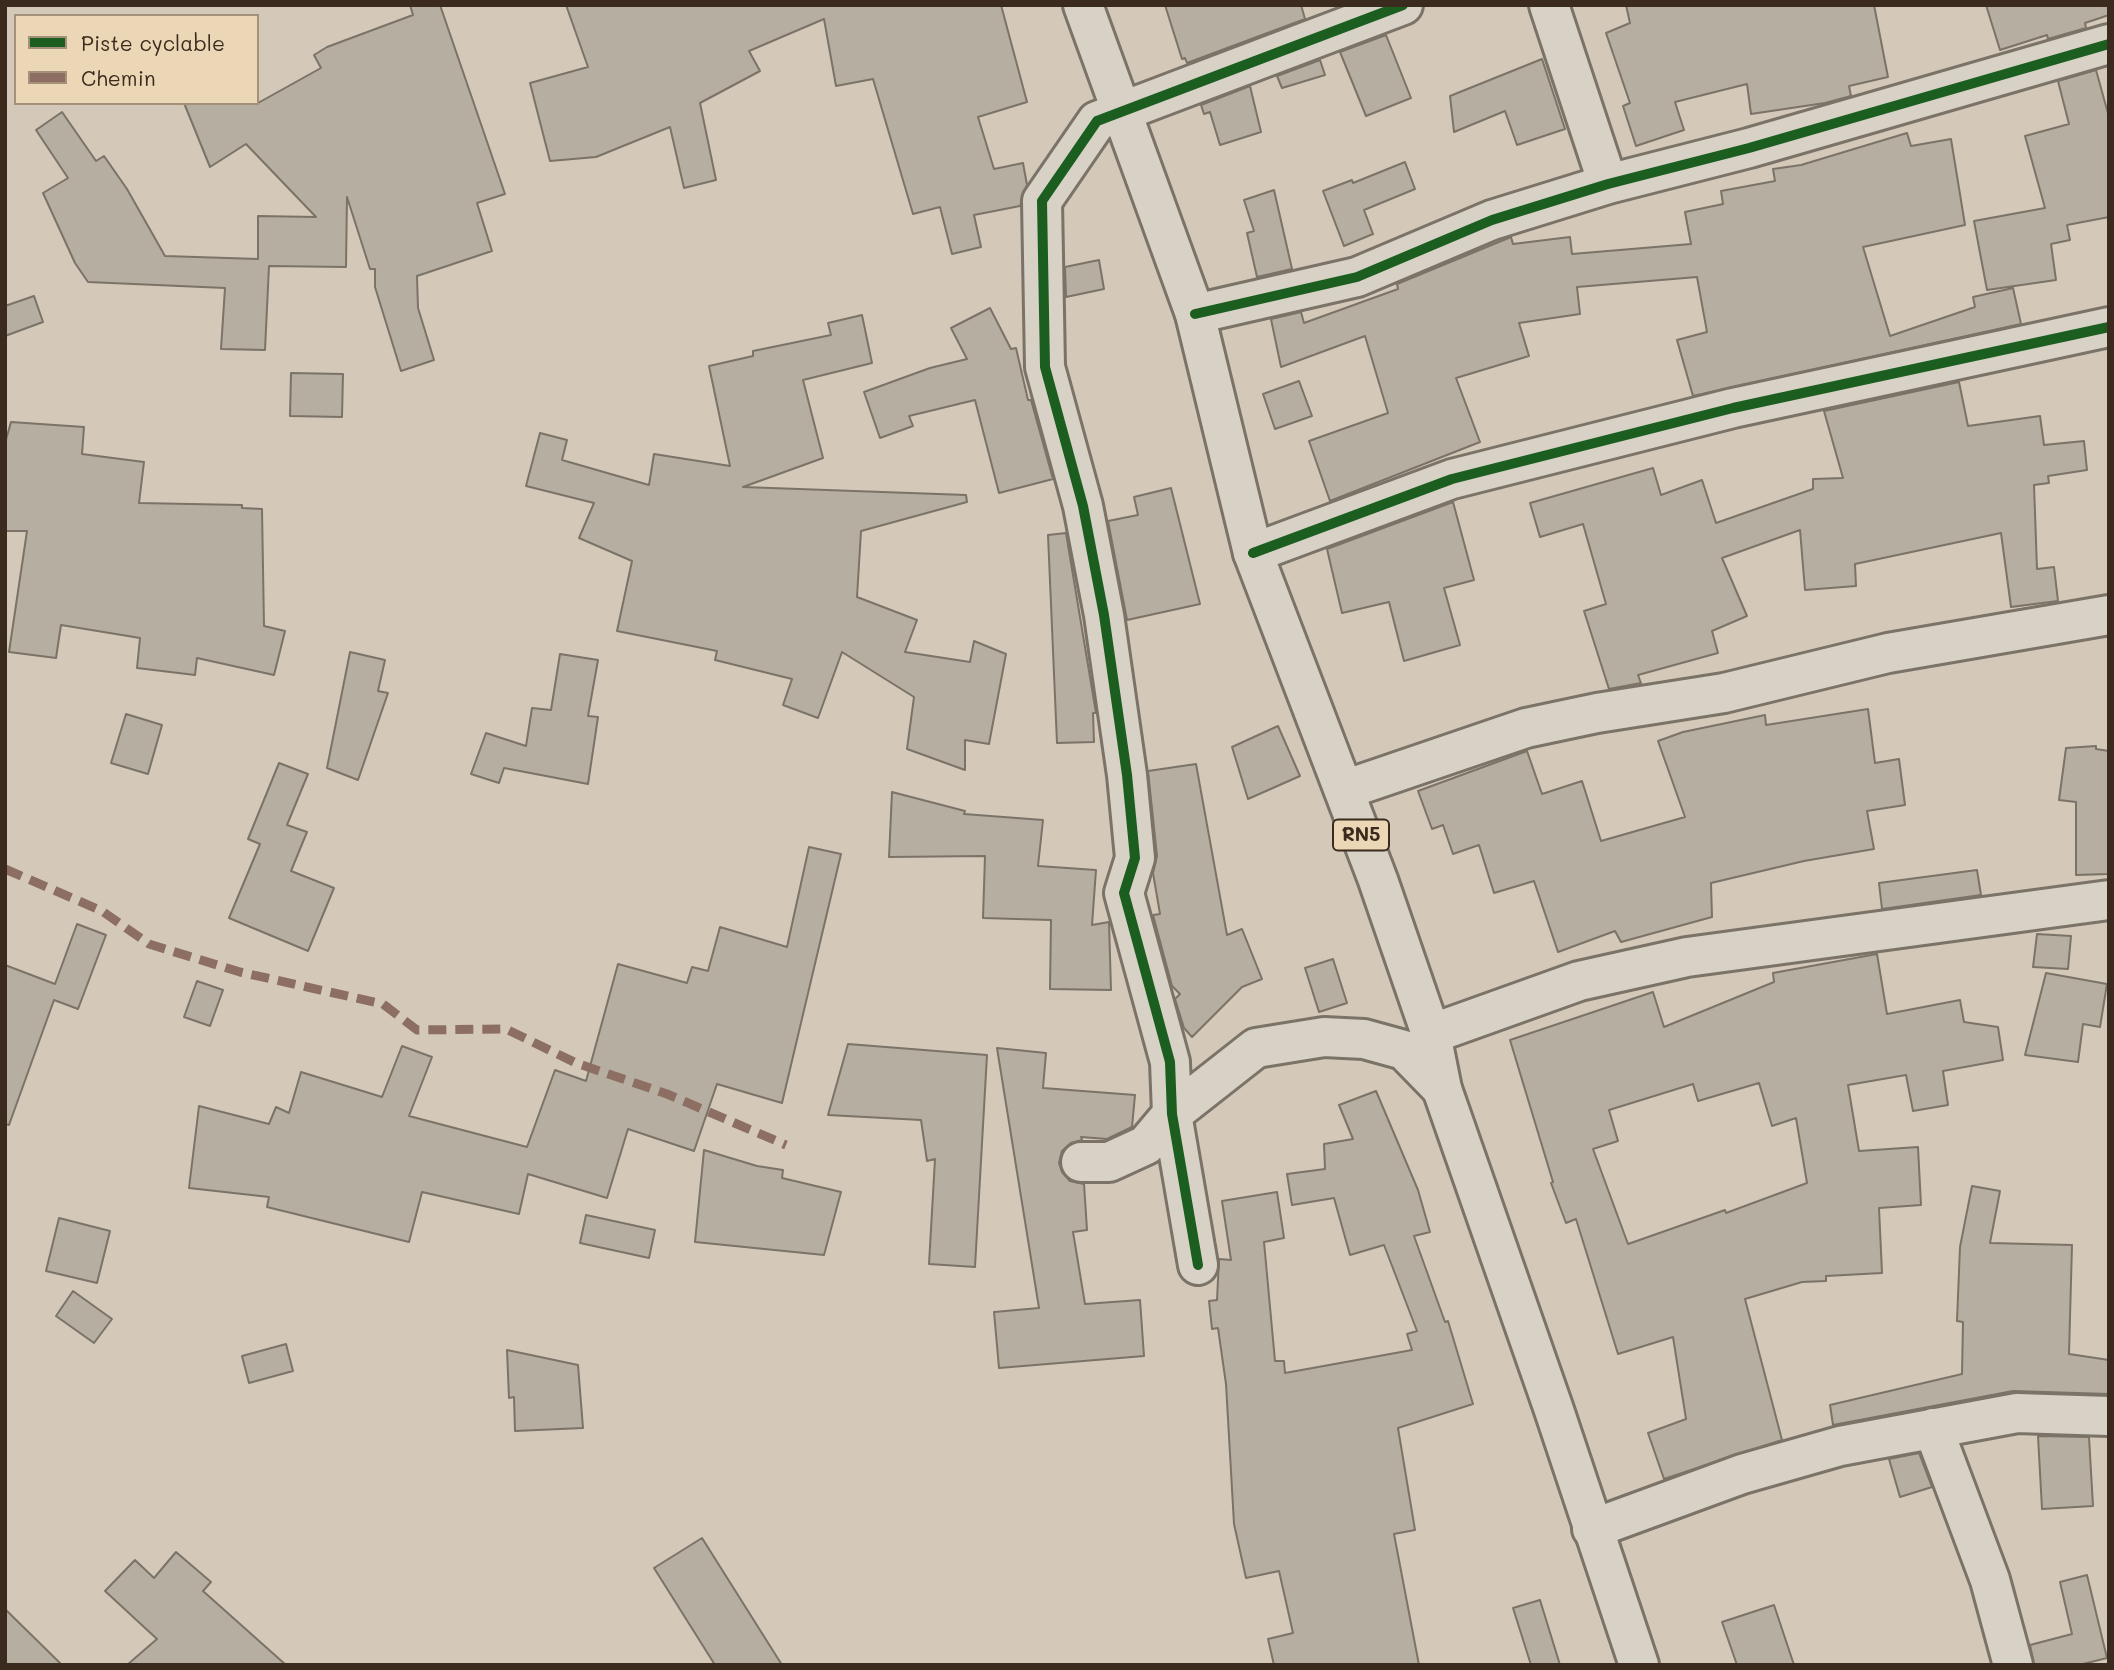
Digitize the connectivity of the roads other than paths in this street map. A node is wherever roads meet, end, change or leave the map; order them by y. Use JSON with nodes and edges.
{"nodes":[{"id":1,"x":1083,"y":5,"type":"edge"},
{"id":2,"x":1403,"y":5,"type":"edge"},
{"id":3,"x":1549,"y":5,"type":"edge"},
{"id":4,"x":2109,"y":44,"type":"edge"},
{"id":5,"x":1121,"y":109,"type":"junction"},
{"id":6,"x":1608,"y":184,"type":"junction"},
{"id":7,"x":1195,"y":314,"type":"junction"},
{"id":8,"x":2109,"y":327,"type":"edge"},
{"id":9,"x":1253,"y":553,"type":"junction"},
{"id":10,"x":2109,"y":615,"type":"edge"},
{"id":11,"x":1344,"y":790,"type":"junction"},
{"id":12,"x":2109,"y":900,"type":"edge"},
{"id":13,"x":1431,"y":1034,"type":"junction"},
{"id":14,"x":1442,"y":1089,"type":"junction"},
{"id":15,"x":1172,"y":1114,"type":"junction"},
{"id":16,"x":1081,"y":1162,"type":"dead end"},
{"id":17,"x":1198,"y":1265,"type":"dead end"},
{"id":18,"x":2109,"y":1416,"type":"edge"},
{"id":19,"x":1933,"y":1428,"type":"junction"},
{"id":20,"x":1591,"y":1529,"type":"junction"},
{"id":21,"x":1639,"y":1665,"type":"edge"},
{"id":22,"x":2013,"y":1665,"type":"edge"}],
"edges":[{"from":1,"to":5,"type":"main road","number":"RN5"},
{"from":2,"to":5,"type":"main road"},
{"from":3,"to":6,"type":"main road"},
{"from":4,"to":6,"type":"main road"},
{"from":5,"to":7,"type":"main road","number":"RN5"},
{"from":5,"to":15,"type":"main road"},
{"from":6,"to":7,"type":"main road"},
{"from":7,"to":9,"type":"main road","number":"RN5"},
{"from":8,"to":9,"type":"main road"},
{"from":9,"to":11,"type":"main road","number":"RN5"},
{"from":10,"to":11,"type":"main road"},
{"from":11,"to":13,"type":"main road","number":"RN5"},
{"from":12,"to":13,"type":"main road"},
{"from":13,"to":14,"type":"main road","number":"RN5"},
{"from":14,"to":15,"type":"main road"},
{"from":14,"to":20,"type":"main road","number":"RN5"},
{"from":15,"to":16,"type":"main road"},
{"from":15,"to":17,"type":"main road"},
{"from":18,"to":19,"type":"main road"},
{"from":19,"to":20,"type":"main road"},
{"from":19,"to":22,"type":"main road"},
{"from":20,"to":21,"type":"main road","number":"RN5"}]}
